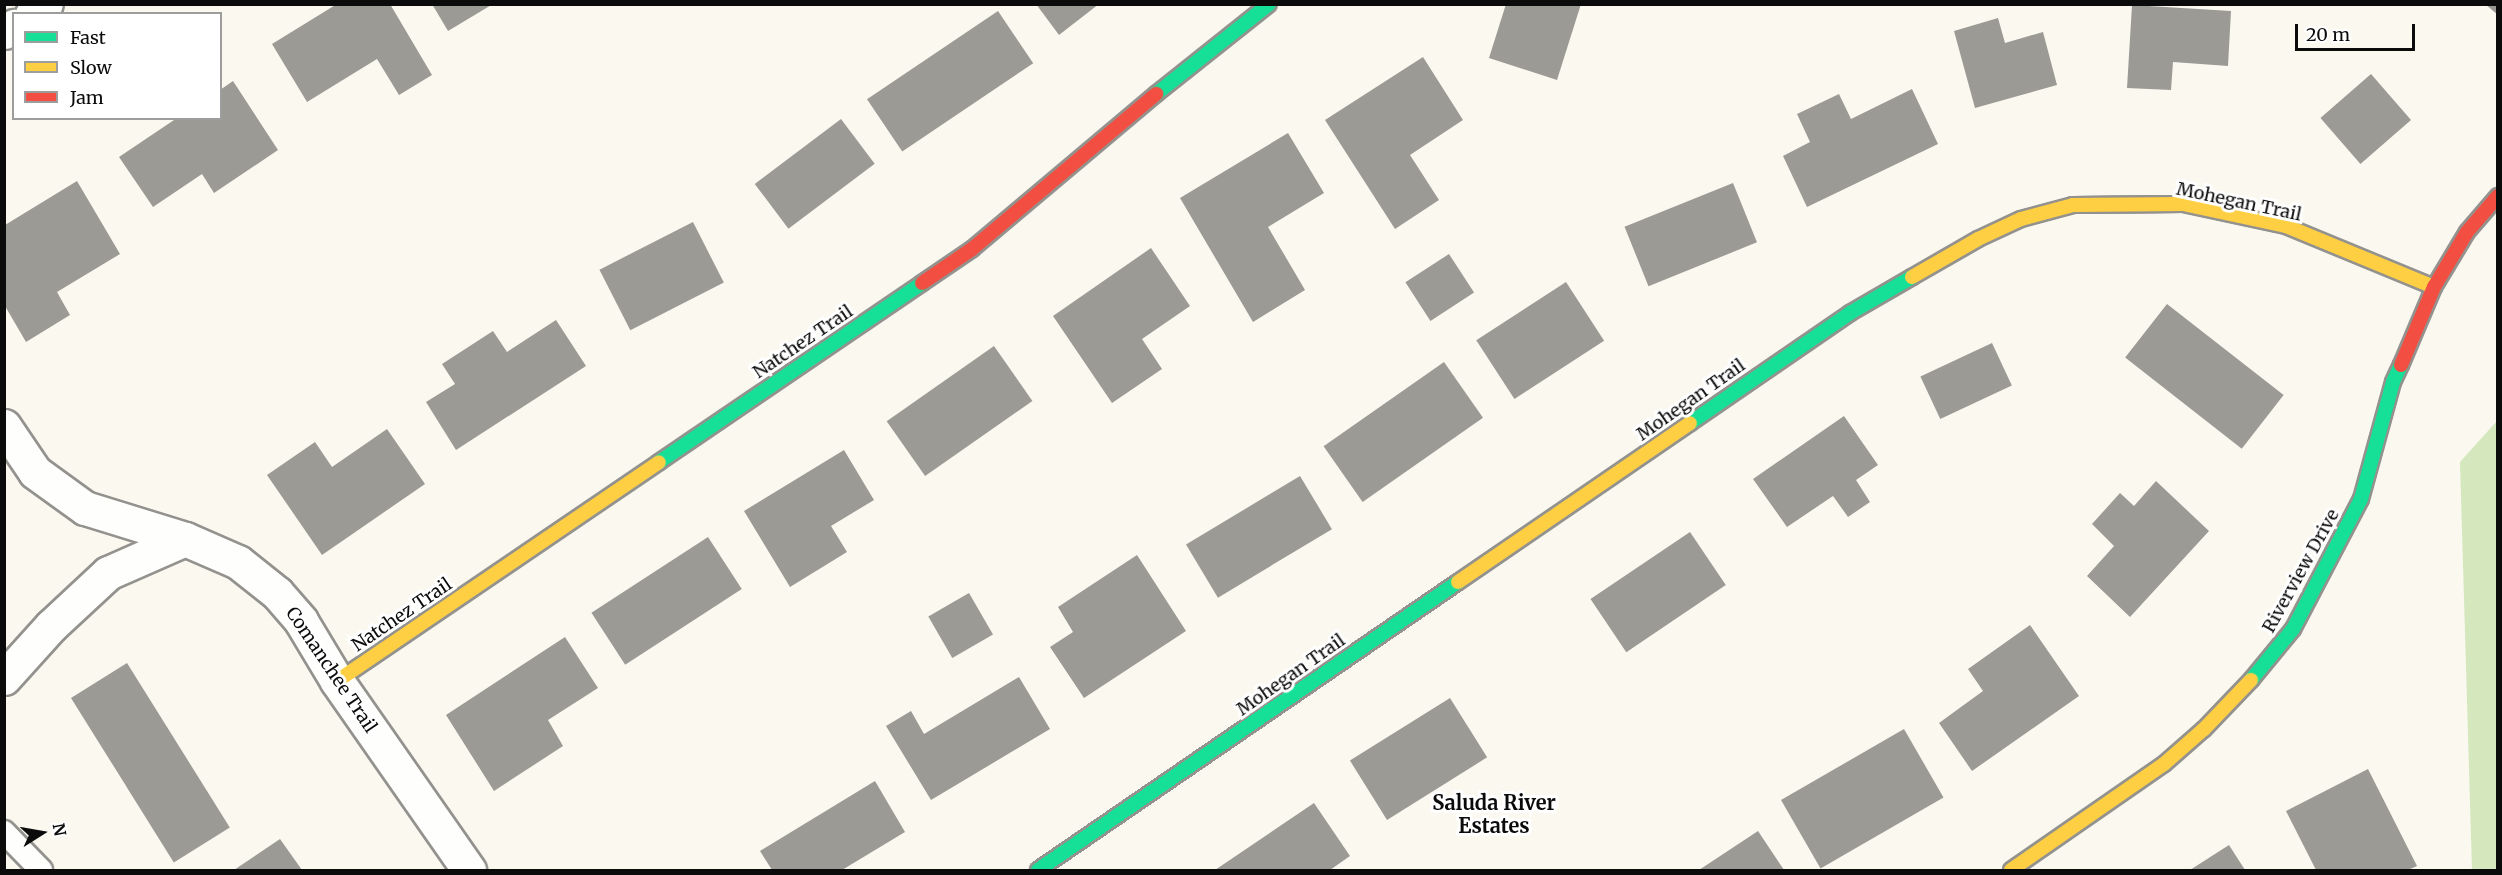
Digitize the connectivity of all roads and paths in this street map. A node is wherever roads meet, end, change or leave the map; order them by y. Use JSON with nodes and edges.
{"nodes":[{"id":1,"x":1269,"y":4,"type":"edge"},
{"id":2,"x":2498,"y":196,"type":"edge"},
{"id":3,"x":2434,"y":287,"type":"junction"},
{"id":4,"x":4,"y":426,"type":"edge"},
{"id":5,"x":185,"y":539,"type":"junction"},
{"id":6,"x":4,"y":678,"type":"edge"},
{"id":7,"x":337,"y":681,"type":"junction"},
{"id":8,"x":4,"y":832,"type":"edge"},
{"id":9,"x":41,"y":870,"type":"edge"},
{"id":10,"x":469,"y":870,"type":"edge"},
{"id":11,"x":1038,"y":870,"type":"edge"},
{"id":12,"x":2011,"y":870,"type":"edge"}],
"edges":[{"from":1,"to":7,"type":"street","name":"Natchez Trail"},
{"from":2,"to":3,"type":"street","name":"Riverview Drive"},
{"from":3,"to":11,"type":"street","name":"Mohegan Trail"},
{"from":3,"to":12,"type":"street","name":"Riverview Drive"},
{"from":4,"to":5,"type":"street","name":"Comanchee Trail"},
{"from":5,"to":6,"type":"street"},
{"from":5,"to":7,"type":"street","name":"Comanchee Trail"},
{"from":7,"to":10,"type":"street","name":"Comanchee Trail"},
{"from":8,"to":9,"type":"lane"}]}
